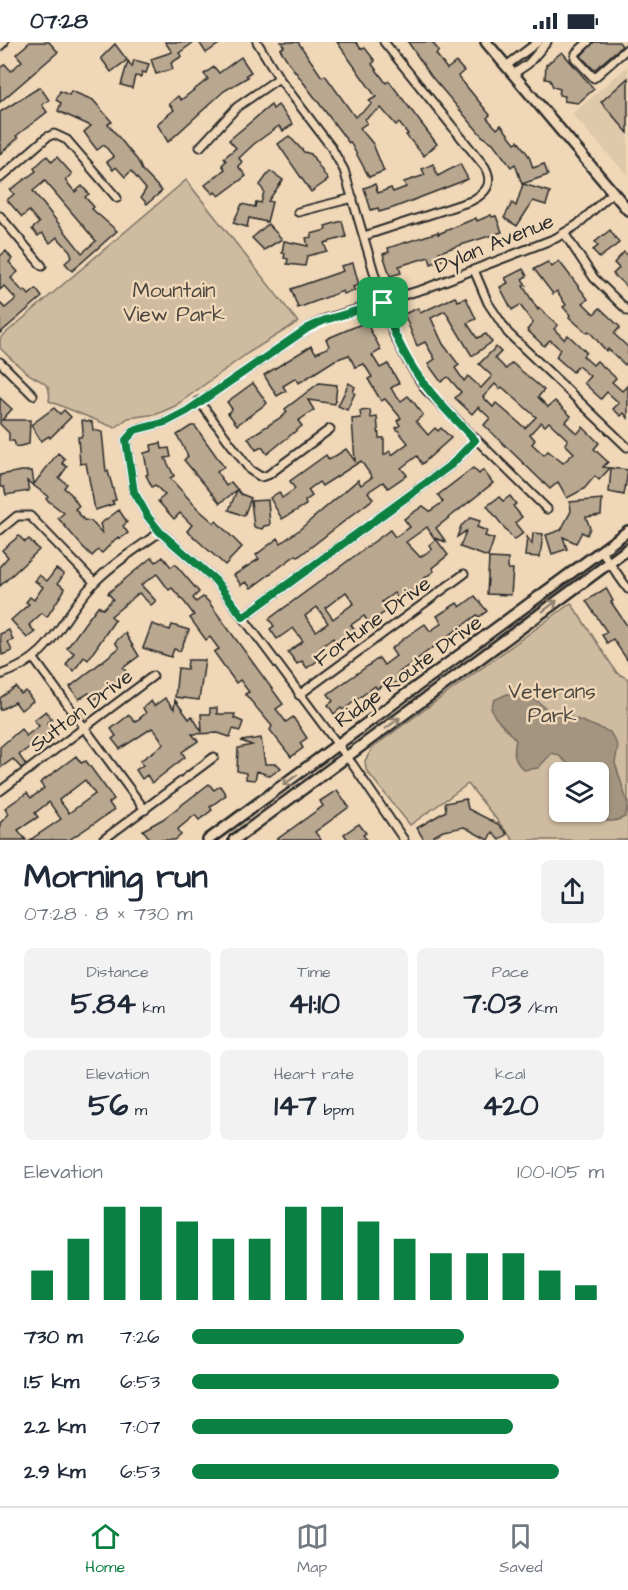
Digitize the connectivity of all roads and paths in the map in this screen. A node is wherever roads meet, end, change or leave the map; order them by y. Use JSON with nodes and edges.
{"nodes":[{"id":1,"x":4,"y":42,"type":"edge"},
{"id":2,"x":257,"y":42,"type":"edge"},
{"id":3,"x":384,"y":42,"type":"edge"},
{"id":4,"x":486,"y":42,"type":"edge"},
{"id":5,"x":538,"y":42,"type":"edge"},
{"id":6,"x":547,"y":42,"type":"edge"},
{"id":7,"x":588,"y":42,"type":"edge"},
{"id":8,"x":0,"y":46,"type":"edge"},
{"id":9,"x":628,"y":48,"type":"edge"},
{"id":10,"x":506,"y":66,"type":"junction"},
{"id":11,"x":513,"y":74,"type":"junction"},
{"id":12,"x":279,"y":78,"type":"junction"},
{"id":13,"x":200,"y":147,"type":"dead end"},
{"id":14,"x":0,"y":178,"type":"edge"},
{"id":15,"x":613,"y":192,"type":"junction"},
{"id":16,"x":117,"y":198,"type":"dead end"},
{"id":17,"x":353,"y":198,"type":"junction"},
{"id":18,"x":628,"y":210,"type":"edge"},
{"id":19,"x":298,"y":212,"type":"dead end"},
{"id":20,"x":0,"y":216,"type":"edge"},
{"id":21,"x":564,"y":233,"type":"junction"},
{"id":22,"x":364,"y":236,"type":"junction"},
{"id":23,"x":42,"y":266,"type":"dead end"},
{"id":24,"x":474,"y":270,"type":"junction"},
{"id":25,"x":383,"y":303,"type":"junction"},
{"id":26,"x":628,"y":311,"type":"edge"},
{"id":27,"x":0,"y":362,"type":"edge"},
{"id":28,"x":33,"y":395,"type":"dead end"},
{"id":29,"x":199,"y":401,"type":"junction"},
{"id":30,"x":330,"y":429,"type":"dead end"},
{"id":31,"x":475,"y":440,"type":"junction"},
{"id":32,"x":627,"y":447,"type":"edge"},
{"id":33,"x":547,"y":508,"type":"dead end"},
{"id":34,"x":0,"y":530,"type":"edge"},
{"id":35,"x":628,"y":531,"type":"edge"},
{"id":36,"x":160,"y":532,"type":"junction"},
{"id":37,"x":628,"y":549,"type":"edge"},
{"id":38,"x":601,"y":551,"type":"junction"},
{"id":39,"x":610,"y":562,"type":"junction"},
{"id":40,"x":464,"y":574,"type":"dead end"},
{"id":41,"x":94,"y":582,"type":"junction"},
{"id":42,"x":628,"y":588,"type":"edge"},
{"id":43,"x":243,"y":617,"type":"junction"},
{"id":44,"x":34,"y":659,"type":"junction"},
{"id":45,"x":0,"y":675,"type":"edge"},
{"id":46,"x":153,"y":676,"type":"dead end"},
{"id":47,"x":299,"y":695,"type":"junction"},
{"id":48,"x":85,"y":728,"type":"junction"},
{"id":49,"x":337,"y":746,"type":"junction"},
{"id":50,"x":214,"y":757,"type":"dead end"},
{"id":51,"x":346,"y":758,"type":"junction"},
{"id":52,"x":0,"y":791,"type":"edge"},
{"id":53,"x":145,"y":810,"type":"junction"},
{"id":54,"x":103,"y":840,"type":"edge"},
{"id":55,"x":208,"y":840,"type":"edge"},
{"id":56,"x":234,"y":840,"type":"edge"},
{"id":57,"x":404,"y":840,"type":"edge"}],
"edges":[{"from":1,"to":8,"type":"street"},
{"from":2,"to":12,"type":"street"},
{"from":3,"to":22,"type":"street"},
{"from":4,"to":10,"type":"main road"},
{"from":5,"to":10,"type":"street"},
{"from":6,"to":11,"type":"street"},
{"from":7,"to":9,"type":"street"},
{"from":10,"to":11,"type":"main road"},
{"from":11,"to":15,"type":"main road"},
{"from":12,"to":13,"type":"street"},
{"from":12,"to":17,"type":"street"},
{"from":14,"to":16,"type":"street"},
{"from":15,"to":18,"type":"main road"},
{"from":15,"to":21,"type":"street","name":"Dylan Avenue"},
{"from":17,"to":19,"type":"street"},
{"from":17,"to":22,"type":"street"},
{"from":20,"to":23,"type":"street"},
{"from":21,"to":24,"type":"street","name":"Dylan Avenue"},
{"from":21,"to":26,"type":"street"},
{"from":22,"to":25,"type":"street"},
{"from":24,"to":25,"type":"street","name":"Dylan Avenue"},
{"from":24,"to":32,"type":"street"},
{"from":25,"to":29,"type":"street","name":"Dylan Avenue"},
{"from":25,"to":31,"type":"street"},
{"from":27,"to":28,"type":"street"},
{"from":29,"to":30,"type":"street"},
{"from":29,"to":36,"type":"street","name":"Dylan Avenue"},
{"from":31,"to":33,"type":"street"},
{"from":31,"to":43,"type":"street"},
{"from":34,"to":41,"type":"street"},
{"from":35,"to":38,"type":"main road","name":"Ridge Route Drive"},
{"from":36,"to":41,"type":"street"},
{"from":36,"to":43,"type":"street"},
{"from":37,"to":39,"type":"main road","name":"Ridge Route Drive"},
{"from":38,"to":39,"type":"street"},
{"from":38,"to":49,"type":"main road","name":"Ridge Route Drive"},
{"from":39,"to":42,"type":"street"},
{"from":51,"to":39,"type":"main road","name":"Ridge Route Drive","one_way":true},
{"from":40,"to":47,"type":"street","name":"Fortune Drive"},
{"from":41,"to":44,"type":"street"},
{"from":43,"to":47,"type":"street"},
{"from":44,"to":45,"type":"street"},
{"from":44,"to":48,"type":"street"},
{"from":46,"to":48,"type":"street","name":"Sutton Drive"},
{"from":47,"to":49,"type":"street"},
{"from":48,"to":52,"type":"street","name":"Sutton Drive"},
{"from":48,"to":53,"type":"street"},
{"from":49,"to":51,"type":"street"},
{"from":49,"to":55,"type":"main road","name":"Ridge Route Drive","one_way":true},
{"from":50,"to":53,"type":"street"},
{"from":51,"to":56,"type":"main road","name":"Ridge Route Drive"},
{"from":51,"to":57,"type":"street"},
{"from":53,"to":54,"type":"street"}]}
